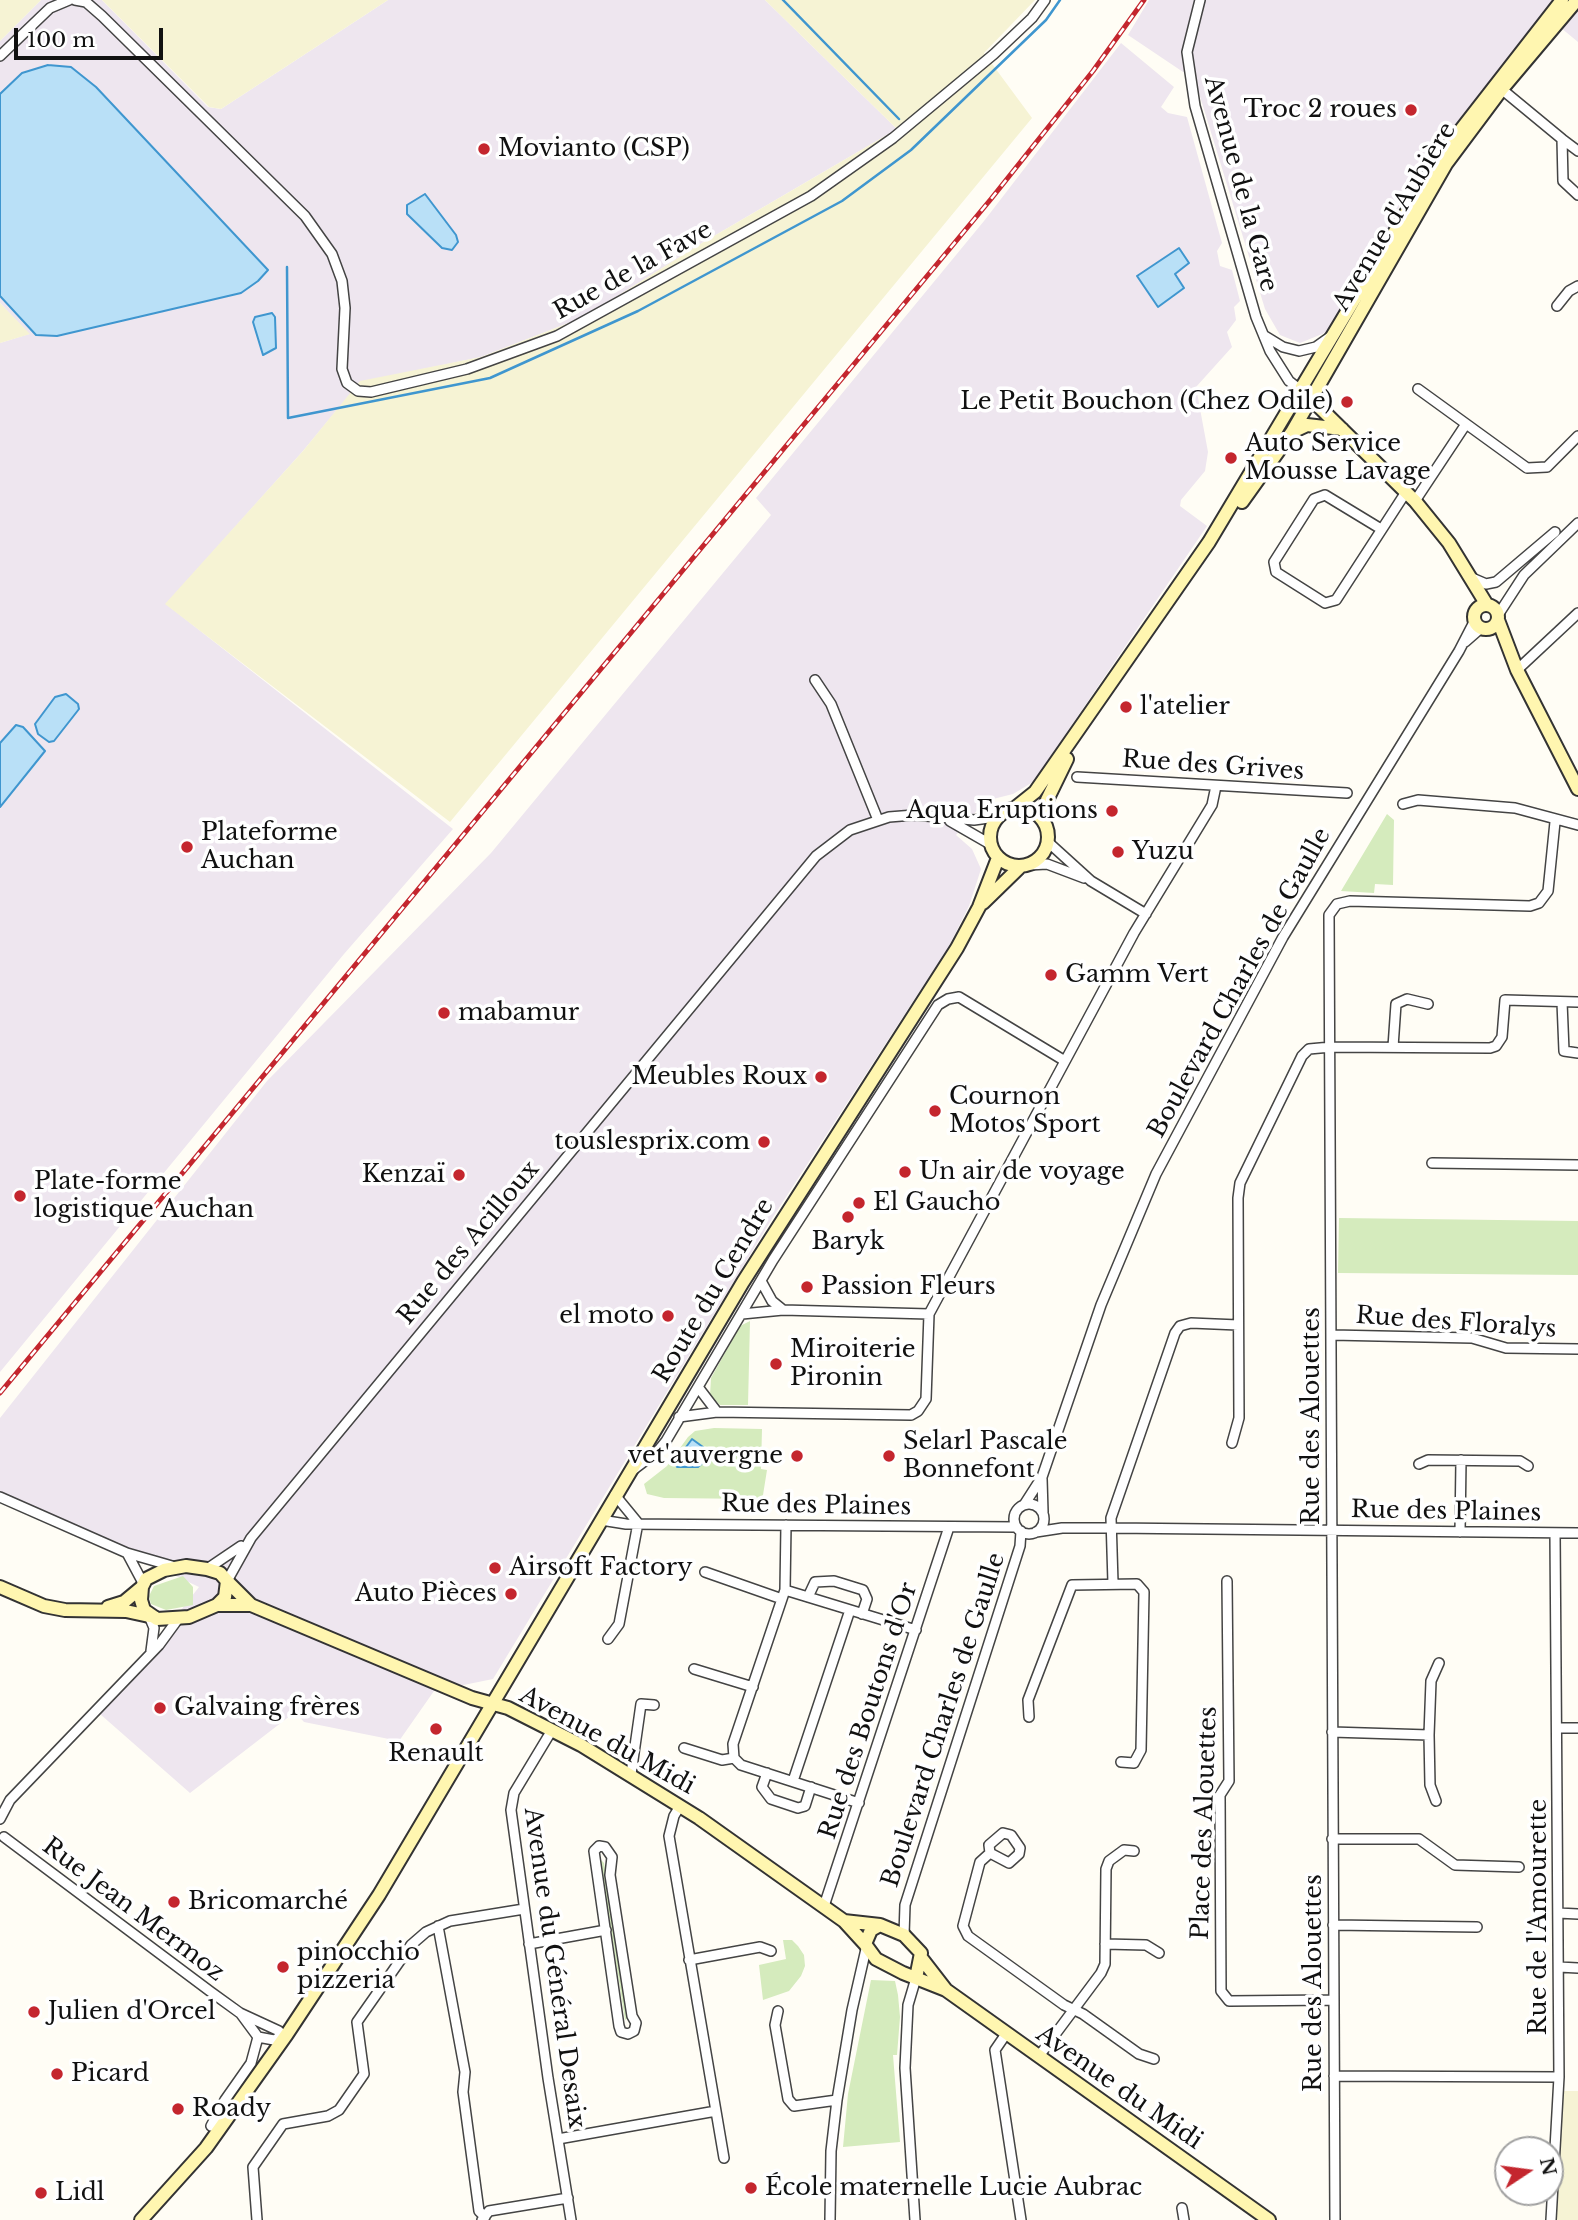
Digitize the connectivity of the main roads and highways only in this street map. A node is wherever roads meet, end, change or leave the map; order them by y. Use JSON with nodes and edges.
{"nodes":[{"id":1,"x":1562,"y":0,"type":"edge"},
{"id":2,"x":1577,"y":0,"type":"edge"},
{"id":3,"x":1498,"y":86,"type":"junction"},
{"id":4,"x":1307,"y":394,"type":"junction"},
{"id":5,"x":1342,"y":429,"type":"junction"},
{"id":6,"x":1292,"y":432,"type":"junction"},
{"id":7,"x":1209,"y":542,"type":"junction"},
{"id":8,"x":1082,"y":728,"type":"junction"},
{"id":9,"x":1578,"y":789,"type":"edge"},
{"id":10,"x":1015,"y":808,"type":"junction"},
{"id":11,"x":1043,"y":820,"type":"junction"},
{"id":12,"x":998,"y":858,"type":"junction"},
{"id":13,"x":1025,"y":866,"type":"junction"},
{"id":14,"x":979,"y":907,"type":"junction"},
{"id":15,"x":227,"y":1581,"type":"junction"},
{"id":16,"x":142,"y":1585,"type":"junction"},
{"id":17,"x":0,"y":1587,"type":"edge"},
{"id":18,"x":217,"y":1605,"type":"junction"},
{"id":19,"x":251,"y":1605,"type":"junction"},
{"id":20,"x":95,"y":1611,"type":"junction"},
{"id":21,"x":149,"y":1616,"type":"junction"},
{"id":22,"x":493,"y":1703,"type":"junction"},
{"id":23,"x":844,"y":1921,"type":"junction"},
{"id":24,"x":885,"y":1927,"type":"junction"},
{"id":25,"x":866,"y":1947,"type":"junction"},
{"id":26,"x":922,"y":1959,"type":"junction"},
{"id":27,"x":916,"y":1978,"type":"junction"},
{"id":28,"x":946,"y":1990,"type":"junction"},
{"id":29,"x":280,"y":2037,"type":"junction"},
{"id":30,"x":170,"y":2191,"type":"junction"},
{"id":31,"x":141,"y":2220,"type":"edge"},
{"id":32,"x":1269,"y":2220,"type":"edge"}],
"edges":[{"from":1,"to":3,"type":"main road","name":"Avenue d'Aubière"},
{"from":2,"to":3,"type":"main road","name":"Avenue d'Aubière"},
{"from":3,"to":4,"type":"main road","name":"Avenue d'Aubière"},
{"from":3,"to":4,"type":"main road","name":"Avenue d'Aubière"},
{"from":4,"to":5,"type":"main road"},
{"from":4,"to":6,"type":"main road"},
{"from":4,"to":7,"type":"main road"},
{"from":5,"to":6,"type":"main road"},
{"from":5,"to":9,"type":"main road"},
{"from":6,"to":7,"type":"main road"},
{"from":7,"to":8,"type":"main road"},
{"from":8,"to":10,"type":"main road"},
{"from":8,"to":11,"type":"main road"},
{"from":10,"to":11,"type":"main road"},
{"from":10,"to":12,"type":"main road"},
{"from":11,"to":13,"type":"main road"},
{"from":12,"to":13,"type":"main road"},
{"from":12,"to":14,"type":"main road","name":"Route du Cendre"},
{"from":13,"to":14,"type":"main road","name":"Route du Cendre"},
{"from":14,"to":22,"type":"main road","name":"Route du Cendre"},
{"from":15,"to":16,"type":"main road","name":"Avenue du Midi"},
{"from":15,"to":18,"type":"main road"},
{"from":15,"to":19,"type":"main road","name":"Avenue du Midi"},
{"from":16,"to":20,"type":"main road"},
{"from":16,"to":21,"type":"main road"},
{"from":17,"to":20,"type":"main road"},
{"from":18,"to":19,"type":"main road","name":"Avenue du Midi"},
{"from":18,"to":21,"type":"main road","name":"Avenue du Midi"},
{"from":19,"to":22,"type":"main road","name":"Avenue du Midi"},
{"from":20,"to":21,"type":"main road"},
{"from":22,"to":23,"type":"main road","name":"Avenue du Midi"},
{"from":22,"to":29,"type":"main road","name":"Route du Cendre"},
{"from":23,"to":24,"type":"main road"},
{"from":23,"to":25,"type":"main road","name":"Avenue du Midi"},
{"from":24,"to":25,"type":"main road"},
{"from":24,"to":26,"type":"main road","name":"Avenue du Midi"},
{"from":25,"to":27,"type":"main road","name":"Avenue du Midi"},
{"from":26,"to":27,"type":"main road"},
{"from":26,"to":28,"type":"main road","name":"Avenue du Midi"},
{"from":27,"to":28,"type":"main road","name":"Avenue du Midi"},
{"from":28,"to":32,"type":"main road","name":"Avenue du Midi"},
{"from":29,"to":30,"type":"main road"},
{"from":29,"to":30,"type":"main road"},
{"from":30,"to":31,"type":"main road"}]}
